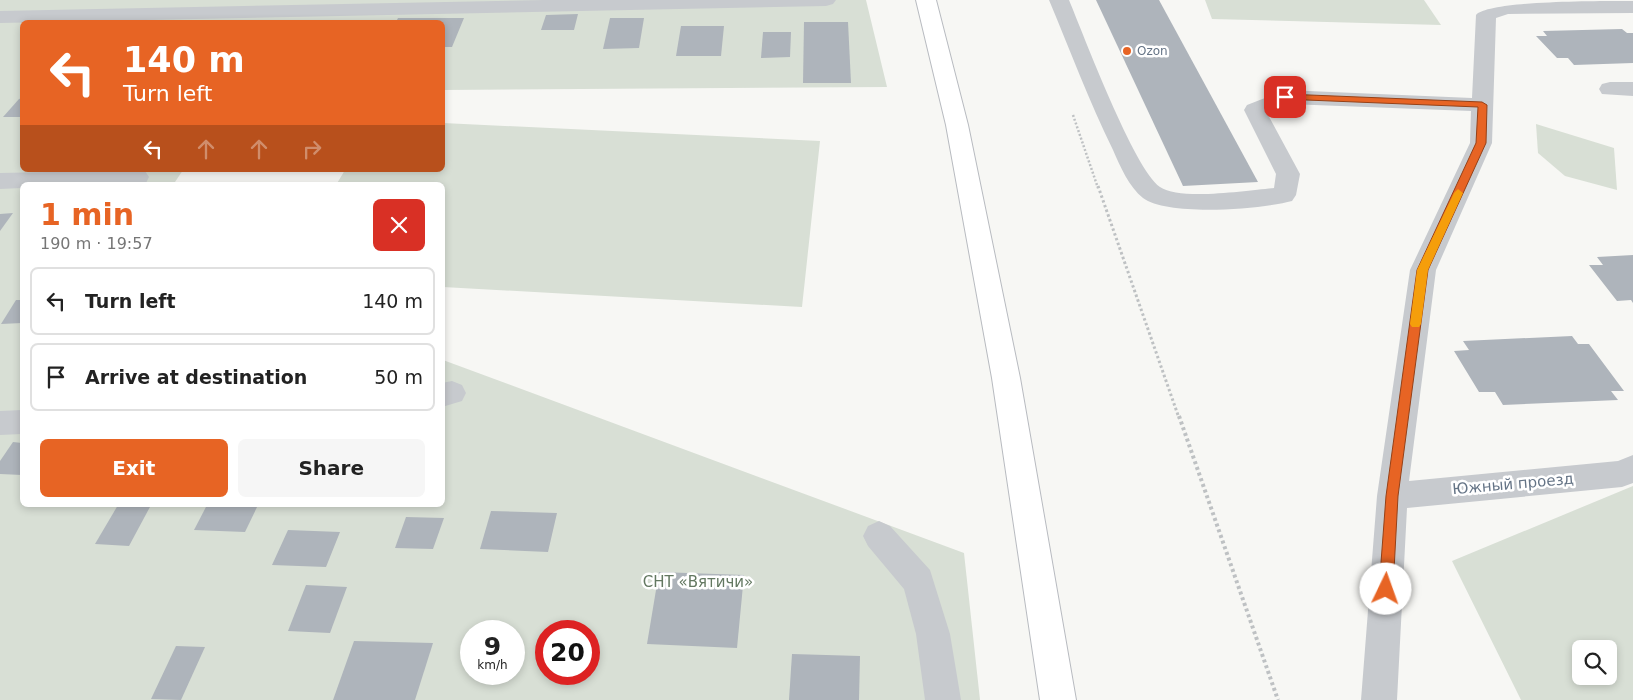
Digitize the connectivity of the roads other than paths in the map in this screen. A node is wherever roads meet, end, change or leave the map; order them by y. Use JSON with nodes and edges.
{"nodes":[{"id":1,"x":826,"y":0,"type":"edge"},
{"id":2,"x":926,"y":0,"type":"edge"},
{"id":3,"x":1060,"y":0,"type":"edge"},
{"id":4,"x":1521,"y":5,"type":"edge"},
{"id":5,"x":1633,"y":7,"type":"edge"},
{"id":6,"x":0,"y":17,"type":"edge"},
{"id":7,"x":1610,"y":89,"type":"dead end"},
{"id":8,"x":1633,"y":89,"type":"edge"},
{"id":9,"x":1482,"y":105,"type":"junction"},
{"id":10,"x":0,"y":181,"type":"edge"},
{"id":11,"x":134,"y":182,"type":"edge"},
{"id":12,"x":20,"y":422,"type":"edge"},
{"id":13,"x":0,"y":423,"type":"edge"},
{"id":14,"x":1633,"y":468,"type":"edge"},
{"id":15,"x":1392,"y":496,"type":"junction"},
{"id":16,"x":879,"y":536,"type":"dead end"},
{"id":17,"x":943,"y":700,"type":"edge"},
{"id":18,"x":1058,"y":700,"type":"edge"},
{"id":19,"x":1379,"y":700,"type":"edge"}],
"edges":[{"from":1,"to":6,"type":"street"},
{"from":2,"to":18,"type":"main road"},
{"from":3,"to":9,"type":"street"},
{"from":4,"to":5,"type":"street"},
{"from":4,"to":9,"type":"street"},
{"from":7,"to":8,"type":"street"},
{"from":9,"to":15,"type":"street"},
{"from":10,"to":11,"type":"street"},
{"from":12,"to":13,"type":"street"},
{"from":14,"to":15,"type":"street","name":"Южный проезд"},
{"from":15,"to":19,"type":"street"},
{"from":16,"to":17,"type":"street"}]}
